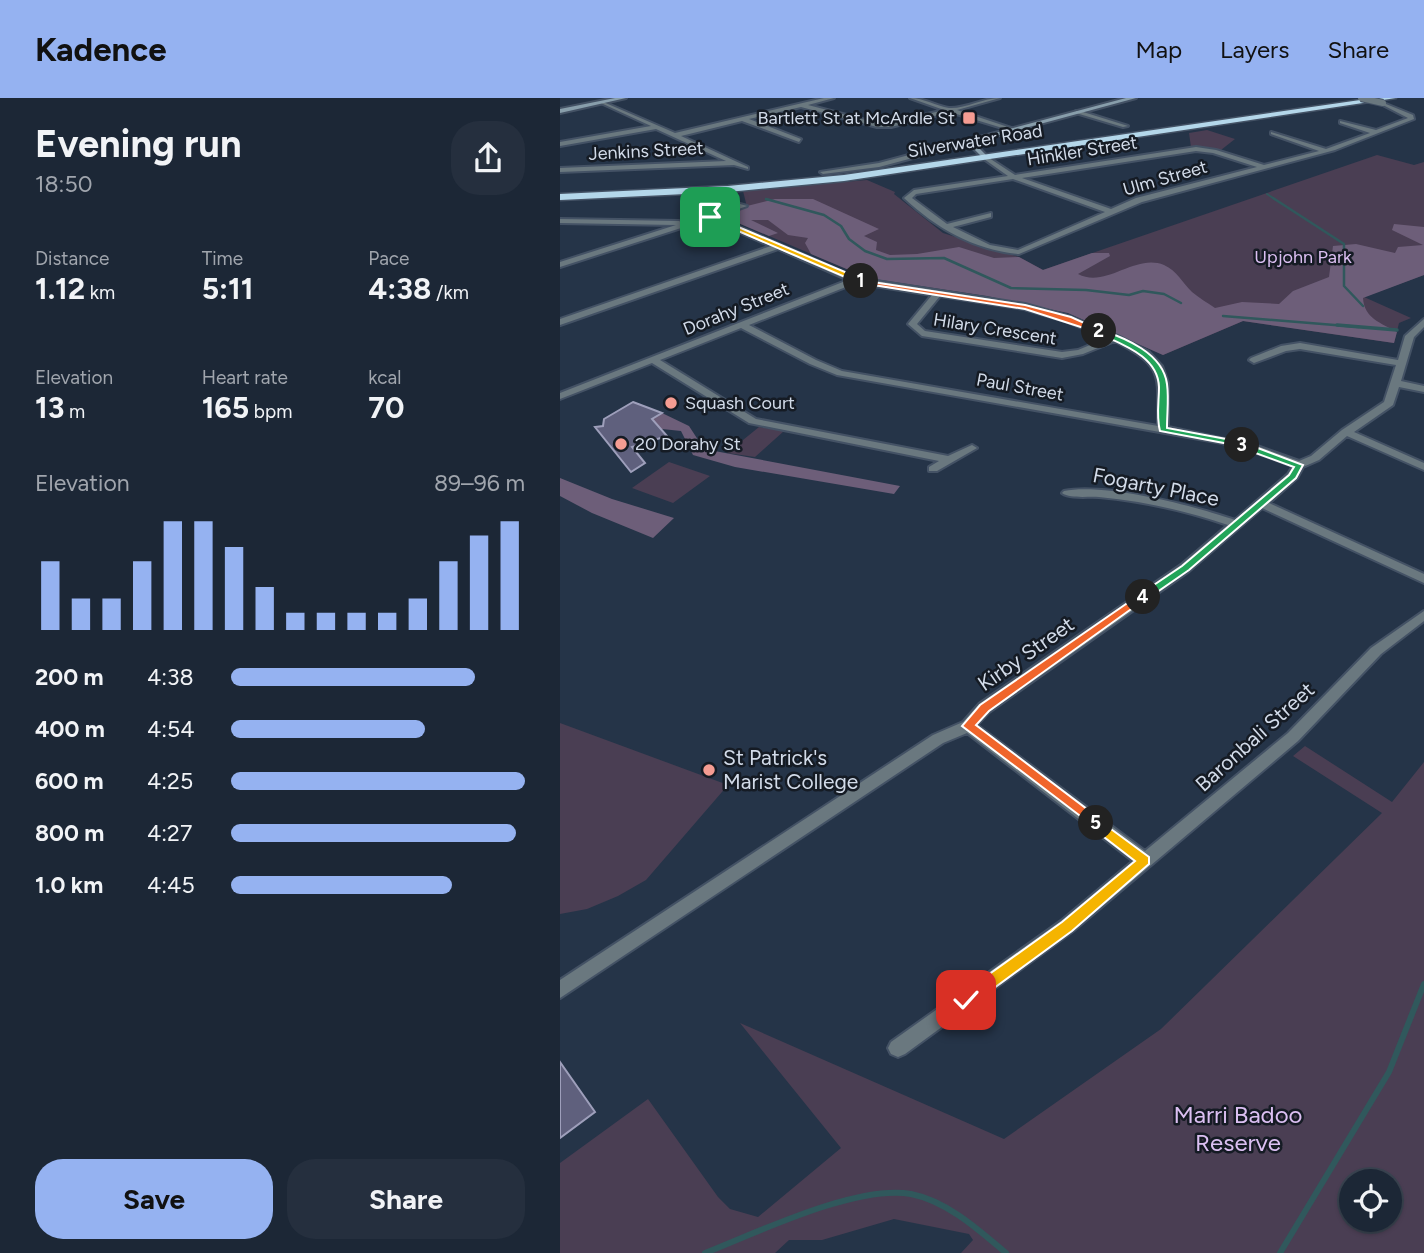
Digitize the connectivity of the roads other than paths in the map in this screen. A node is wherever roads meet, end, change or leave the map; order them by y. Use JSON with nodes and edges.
{"nodes":[{"id":1,"x":623,"y":98,"type":"edge"},
{"id":2,"x":831,"y":98,"type":"edge"},
{"id":3,"x":913,"y":98,"type":"edge"},
{"id":4,"x":997,"y":98,"type":"edge"},
{"id":5,"x":1133,"y":98,"type":"edge"},
{"id":6,"x":1362,"y":98,"type":"edge"},
{"id":7,"x":1383,"y":100,"type":"edge"},
{"id":8,"x":603,"y":102,"type":"junction"},
{"id":9,"x":800,"y":105,"type":"junction"},
{"id":10,"x":953,"y":110,"type":"junction"},
{"id":11,"x":560,"y":111,"type":"edge"},
{"id":12,"x":1078,"y":112,"type":"junction"},
{"id":13,"x":743,"y":119,"type":"junction"},
{"id":14,"x":1342,"y":122,"type":"dead end"},
{"id":15,"x":1125,"y":126,"type":"dead end"},
{"id":16,"x":657,"y":127,"type":"junction"},
{"id":17,"x":1011,"y":129,"type":"junction"},
{"id":18,"x":1376,"y":132,"type":"junction"},
{"id":19,"x":1273,"y":133,"type":"dead end"},
{"id":20,"x":675,"y":135,"type":"junction"},
{"id":21,"x":799,"y":140,"type":"dead end"},
{"id":22,"x":560,"y":144,"type":"edge"},
{"id":23,"x":972,"y":144,"type":"junction"},
{"id":24,"x":1326,"y":151,"type":"junction"},
{"id":25,"x":984,"y":156,"type":"junction"},
{"id":26,"x":734,"y":163,"type":"junction"},
{"id":27,"x":1263,"y":167,"type":"junction"},
{"id":28,"x":746,"y":168,"type":"dead end"},
{"id":29,"x":560,"y":170,"type":"edge"},
{"id":30,"x":823,"y":172,"type":"dead end"},
{"id":31,"x":1014,"y":177,"type":"junction"},
{"id":32,"x":560,"y":195,"type":"edge"},
{"id":33,"x":908,"y":198,"type":"joint"},
{"id":34,"x":743,"y":206,"type":"dead end"},
{"id":35,"x":1111,"y":212,"type":"junction"},
{"id":36,"x":988,"y":215,"type":"dead end"},
{"id":37,"x":710,"y":217,"type":"junction"},
{"id":38,"x":560,"y":221,"type":"edge"},
{"id":39,"x":690,"y":223,"type":"junction"},
{"id":40,"x":945,"y":227,"type":"junction"},
{"id":41,"x":780,"y":246,"type":"junction"},
{"id":42,"x":560,"y":265,"type":"edge"},
{"id":43,"x":855,"y":279,"type":"junction"},
{"id":44,"x":938,"y":293,"type":"junction"},
{"id":45,"x":560,"y":322,"type":"edge"},
{"id":46,"x":1424,"y":322,"type":"edge"},
{"id":47,"x":741,"y":324,"type":"junction"},
{"id":48,"x":1115,"y":338,"type":"junction"},
{"id":49,"x":652,"y":359,"type":"junction"},
{"id":50,"x":1254,"y":360,"type":"dead end"},
{"id":51,"x":1400,"y":363,"type":"junction"},
{"id":52,"x":1396,"y":383,"type":"junction"},
{"id":53,"x":1424,"y":389,"type":"edge"},
{"id":54,"x":560,"y":396,"type":"edge"},
{"id":55,"x":1163,"y":429,"type":"junction"},
{"id":56,"x":1346,"y":432,"type":"junction"},
{"id":57,"x":972,"y":448,"type":"dead end"},
{"id":58,"x":948,"y":460,"type":"junction"},
{"id":59,"x":1299,"y":465,"type":"junction"},
{"id":60,"x":1424,"y":467,"type":"edge"},
{"id":61,"x":933,"y":469,"type":"dead end"},
{"id":62,"x":1068,"y":493,"type":"dead end"},
{"id":63,"x":1260,"y":503,"type":"junction"},
{"id":64,"x":1236,"y":524,"type":"junction"},
{"id":65,"x":1424,"y":579,"type":"edge"},
{"id":66,"x":1424,"y":615,"type":"edge"},
{"id":67,"x":968,"y":726,"type":"junction"},
{"id":68,"x":1144,"y":860,"type":"junction"},
{"id":69,"x":560,"y":990,"type":"edge"},
{"id":70,"x":898,"y":1048,"type":"dead end"}],
"edges":[{"from":1,"to":8,"type":"street"},
{"from":2,"to":9,"type":"street"},
{"from":3,"to":10,"type":"street"},
{"from":4,"to":10,"type":"street"},
{"from":5,"to":12,"type":"street"},
{"from":6,"to":7,"type":"street","bridge":true},
{"from":7,"to":18,"type":"street","name":"Ulm Street"},
{"from":7,"to":25,"type":"highway","name":"Silverwater Road"},
{"from":7,"to":25,"type":"highway","name":"Silverwater Road"},
{"from":8,"to":11,"type":"street"},
{"from":8,"to":16,"type":"street"},
{"from":9,"to":10,"type":"street"},
{"from":9,"to":13,"type":"street"},
{"from":10,"to":17,"type":"street"},
{"from":12,"to":15,"type":"street"},
{"from":12,"to":17,"type":"street"},
{"from":13,"to":20,"type":"street"},
{"from":13,"to":21,"type":"street"},
{"from":14,"to":18,"type":"street"},
{"from":16,"to":20,"type":"street"},
{"from":16,"to":22,"type":"street","name":"Jenkins Street"},
{"from":17,"to":23,"type":"street"},
{"from":18,"to":24,"type":"street","name":"Ulm Street"},
{"from":19,"to":24,"type":"street"},
{"from":20,"to":26,"type":"street"},
{"from":23,"to":25,"type":"street"},
{"from":23,"to":30,"type":"street"},
{"from":24,"to":27,"type":"street","name":"Ulm Street"},
{"from":25,"to":31,"type":"street"},
{"from":25,"to":32,"type":"highway","name":"Silverwater Road"},
{"from":26,"to":28,"type":"street"},
{"from":26,"to":29,"type":"street","name":"Jenkins Street"},
{"from":27,"to":31,"type":"street","name":"Hinkler Street"},
{"from":27,"to":35,"type":"street","name":"Ulm Street"},
{"from":31,"to":33,"type":"street","name":"Hinkler Street"},
{"from":31,"to":35,"type":"street"},
{"from":33,"to":40,"type":"street","name":"Ulm Street"},
{"from":34,"to":37,"type":"street"},
{"from":35,"to":40,"type":"street","name":"Ulm Street"},
{"from":36,"to":40,"type":"street"},
{"from":37,"to":39,"type":"street"},
{"from":37,"to":41,"type":"street","name":"Dorahy Street"},
{"from":38,"to":39,"type":"street"},
{"from":39,"to":42,"type":"street"},
{"from":41,"to":43,"type":"street","name":"Dorahy Street"},
{"from":41,"to":45,"type":"street"},
{"from":43,"to":44,"type":"street"},
{"from":43,"to":47,"type":"street","name":"Dorahy Street"},
{"from":44,"to":48,"type":"street"},
{"from":44,"to":48,"type":"street","name":"Hilary Crescent"},
{"from":46,"to":51,"type":"street","name":"Kirby Street"},
{"from":47,"to":49,"type":"street","name":"Dorahy Street"},
{"from":47,"to":55,"type":"street","name":"Paul Street"},
{"from":48,"to":55,"type":"street"},
{"from":49,"to":54,"type":"street","name":"Dorahy Street"},
{"from":49,"to":58,"type":"street"},
{"from":50,"to":51,"type":"street"},
{"from":51,"to":52,"type":"street","name":"Kirby Street"},
{"from":52,"to":53,"type":"street"},
{"from":52,"to":56,"type":"street","name":"Kirby Street"},
{"from":55,"to":59,"type":"street","name":"Paul Street"},
{"from":56,"to":59,"type":"street","name":"Kirby Street"},
{"from":56,"to":60,"type":"street"},
{"from":57,"to":58,"type":"street"},
{"from":58,"to":61,"type":"street"},
{"from":59,"to":63,"type":"street","name":"Kirby Street"},
{"from":62,"to":64,"type":"street","name":"Fogarty Place"},
{"from":63,"to":64,"type":"street","name":"Kirby Street"},
{"from":63,"to":65,"type":"street"},
{"from":64,"to":67,"type":"street","name":"Kirby Street"},
{"from":66,"to":68,"type":"street","name":"Baronbali Street"},
{"from":67,"to":68,"type":"street"},
{"from":67,"to":69,"type":"street","name":"Kirby Street"},
{"from":68,"to":70,"type":"street","name":"Baronbali Street"}]}
